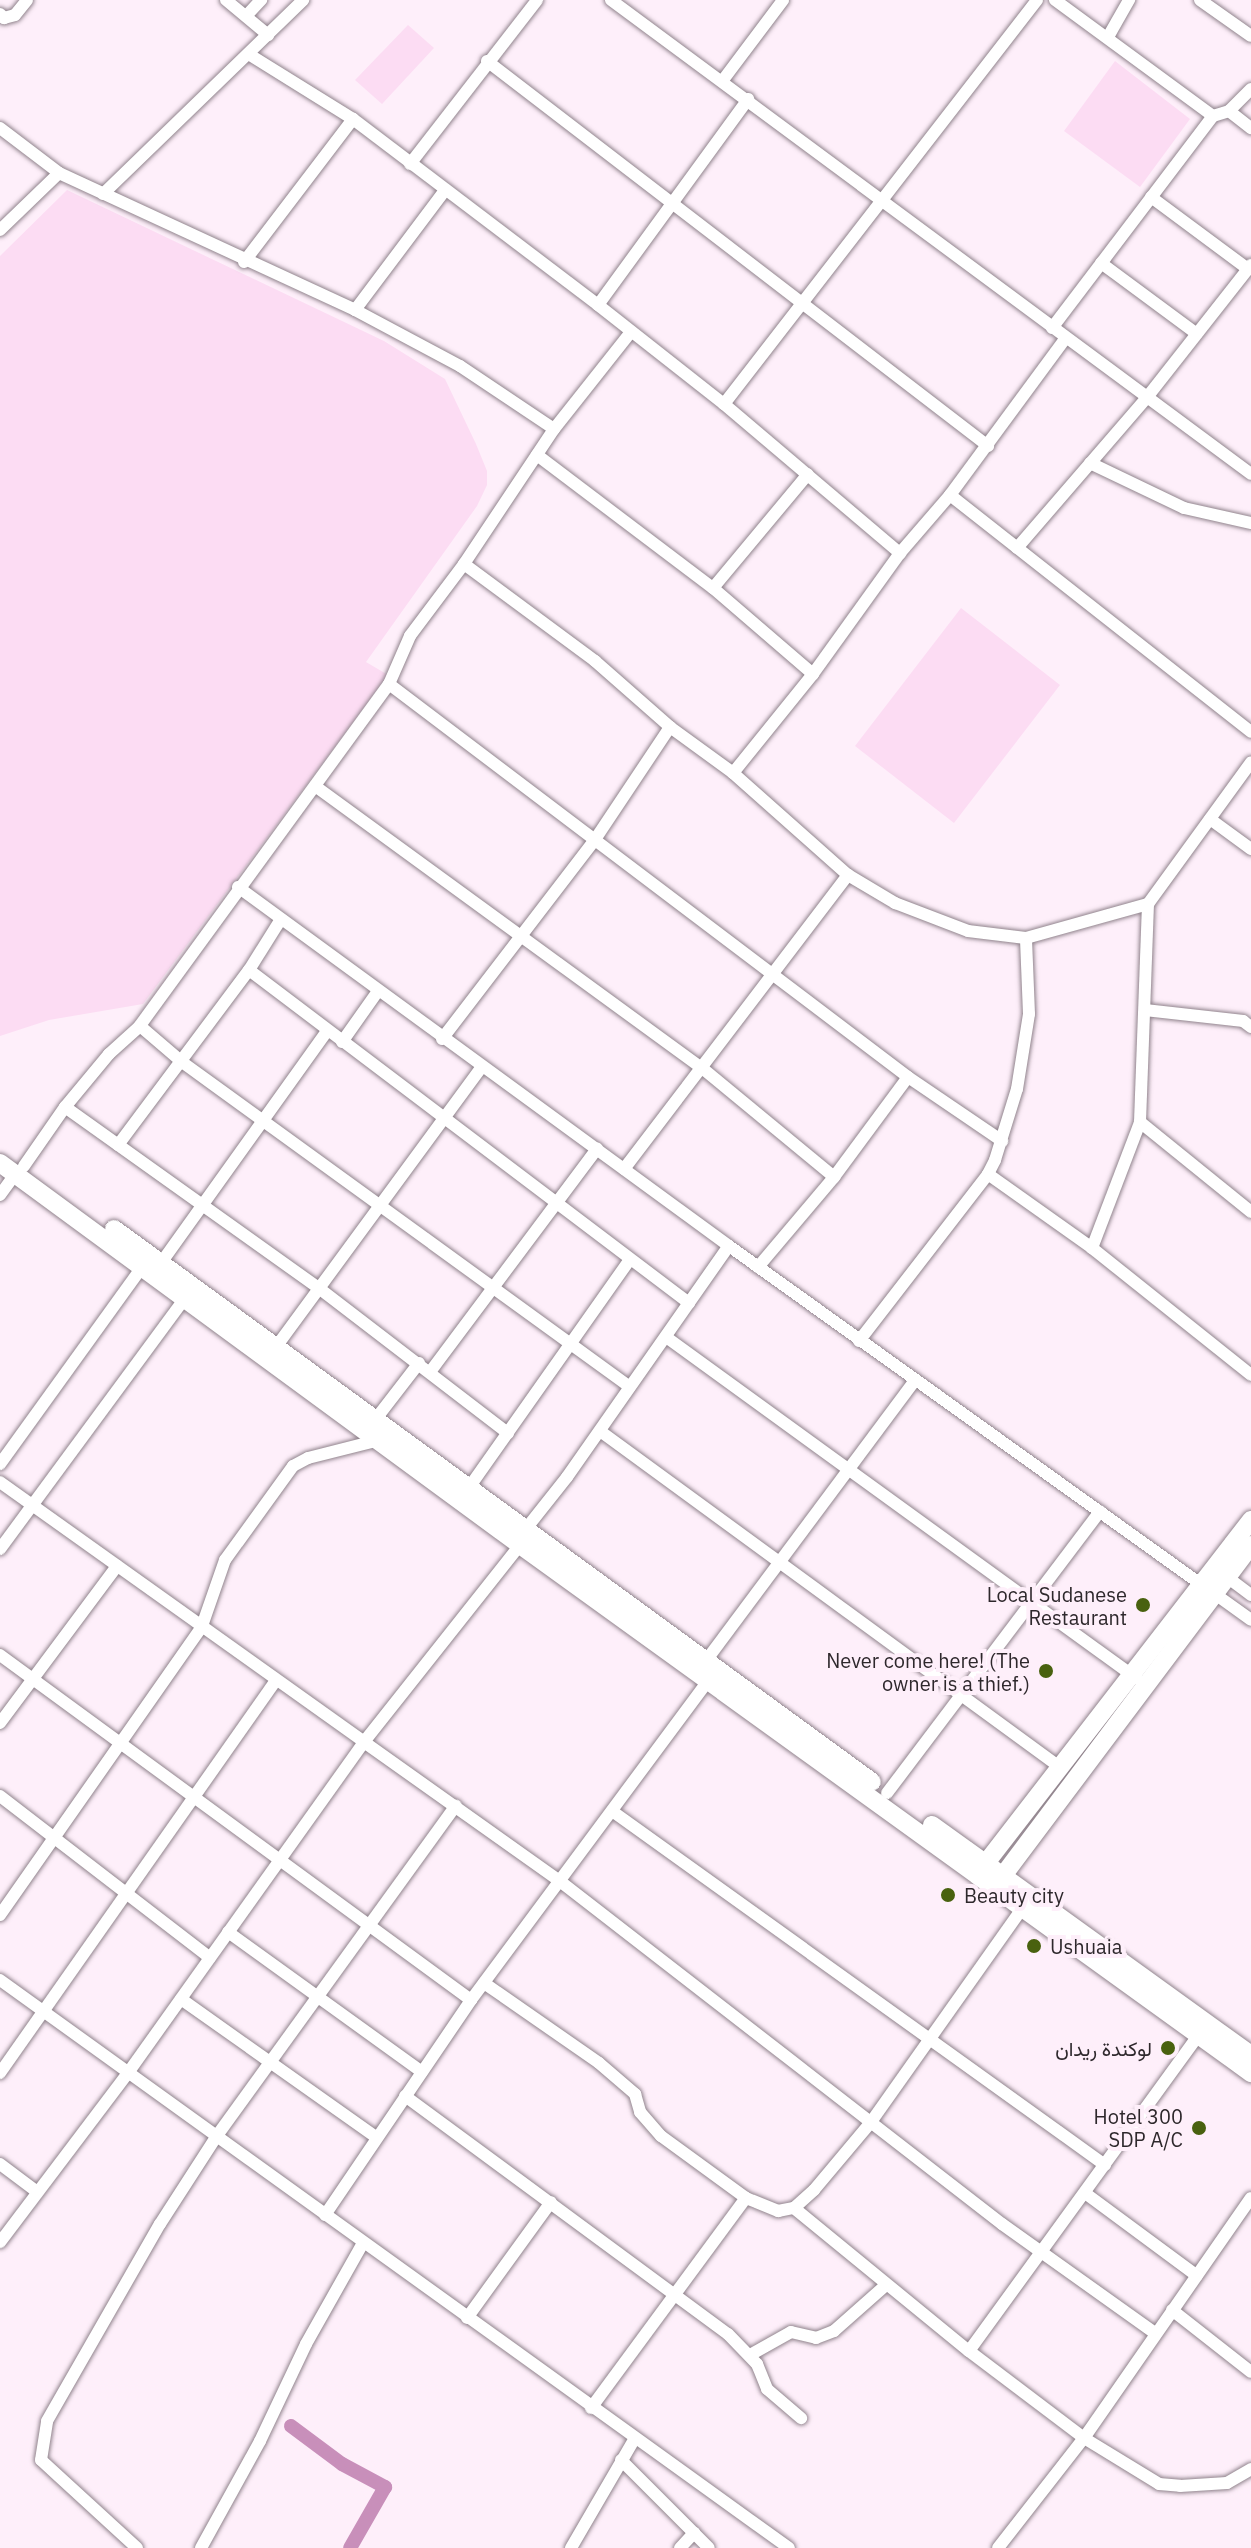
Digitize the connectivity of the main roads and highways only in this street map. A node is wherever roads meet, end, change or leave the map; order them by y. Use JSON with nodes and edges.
{"nodes":[{"id":1,"x":0,"y":1148,"type":"edge"},
{"id":2,"x":13,"y":1167,"type":"edge"},
{"id":3,"x":152,"y":1265,"type":"junction"},
{"id":4,"x":1251,"y":1520,"type":"edge"},
{"id":5,"x":522,"y":1538,"type":"junction"},
{"id":6,"x":1251,"y":1545,"type":"edge"},
{"id":7,"x":1208,"y":1589,"type":"junction"},
{"id":8,"x":710,"y":1671,"type":"junction"},
{"id":9,"x":1139,"y":1680,"type":"junction"},
{"id":10,"x":982,"y":1869,"type":"junction"},
{"id":11,"x":999,"y":1880,"type":"junction"},
{"id":12,"x":1251,"y":2055,"type":"edge"},
{"id":13,"x":1251,"y":2073,"type":"edge"}],
"edges":[{"from":1,"to":2,"type":"main road"},
{"from":2,"to":3,"type":"main road"},
{"from":3,"to":5,"type":"main road"},
{"from":3,"to":5,"type":"main road"},
{"from":4,"to":7,"type":"main road"},
{"from":5,"to":8,"type":"main road"},
{"from":6,"to":7,"type":"main road"},
{"from":7,"to":9,"type":"main road"},
{"from":8,"to":10,"type":"main road"},
{"from":8,"to":10,"type":"main road"},
{"from":9,"to":10,"type":"main road"},
{"from":9,"to":11,"type":"main road"},
{"from":10,"to":11,"type":"main road"},
{"from":11,"to":12,"type":"main road"},
{"from":11,"to":13,"type":"main road"}]}
